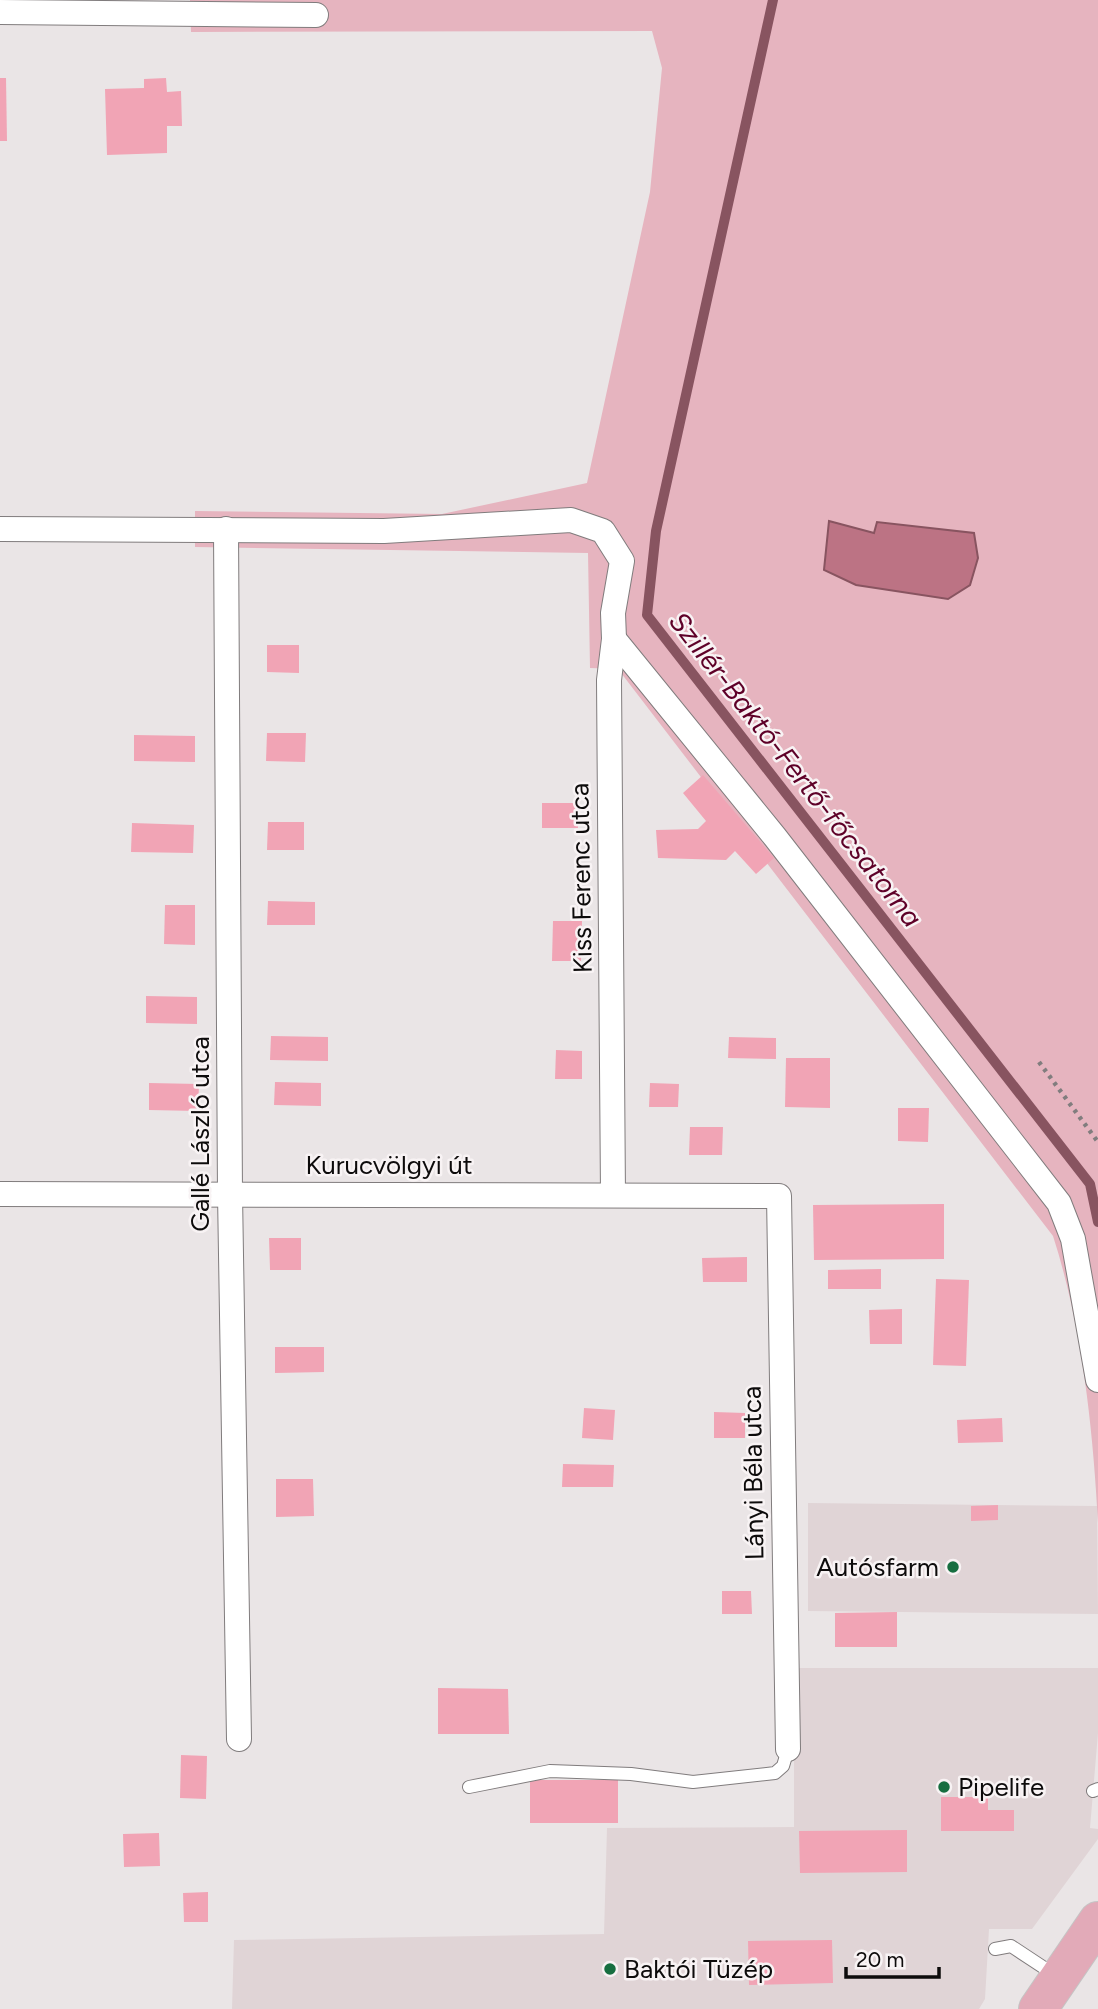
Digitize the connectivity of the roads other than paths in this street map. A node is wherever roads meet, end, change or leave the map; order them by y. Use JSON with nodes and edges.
{"nodes":[{"id":1,"x":0,"y":12,"type":"edge"},
{"id":2,"x":316,"y":15,"type":"dead end"},
{"id":3,"x":0,"y":529,"type":"edge"},
{"id":4,"x":226,"y":529,"type":"junction"},
{"id":5,"x":614,"y":639,"type":"junction"},
{"id":6,"x":0,"y":1194,"type":"edge"},
{"id":7,"x":230,"y":1194,"type":"junction"},
{"id":8,"x":613,"y":1195,"type":"junction"},
{"id":9,"x":779,"y":1196,"type":"joint"},
{"id":10,"x":1098,"y":1380,"type":"edge"},
{"id":11,"x":239,"y":1739,"type":"dead end"},
{"id":12,"x":788,"y":1749,"type":"joint"},
{"id":13,"x":469,"y":1787,"type":"dead end"},
{"id":14,"x":1098,"y":1921,"type":"edge"},
{"id":15,"x":1004,"y":1934,"type":"dead end"},
{"id":16,"x":995,"y":1948,"type":"dead end"},
{"id":17,"x":1014,"y":1948,"type":"junction"},
{"id":18,"x":1059,"y":1977,"type":"junction"},
{"id":19,"x":1038,"y":2009,"type":"edge"}],
"edges":[{"from":1,"to":2,"type":"street"},
{"from":3,"to":4,"type":"street"},
{"from":4,"to":5,"type":"street","name":"Kiss Ferenc utca"},
{"from":4,"to":7,"type":"street","name":"Gallé László utca"},
{"from":5,"to":8,"type":"street","name":"Kiss Ferenc utca"},
{"from":5,"to":10,"type":"street"},
{"from":6,"to":7,"type":"street","name":"Kurucvölgyi út"},
{"from":7,"to":8,"type":"street","name":"Kurucvölgyi út"},
{"from":7,"to":11,"type":"street","name":"Gallé László utca"},
{"from":8,"to":9,"type":"street","name":"Kurucvölgyi út"},
{"from":9,"to":12,"type":"street","name":"Lányi Béla utca"},
{"from":12,"to":13,"type":"lane"},
{"from":14,"to":18,"type":"main road"},
{"from":15,"to":17,"type":"lane"},
{"from":16,"to":17,"type":"lane"},
{"from":17,"to":18,"type":"lane"},
{"from":18,"to":19,"type":"main road"}]}
